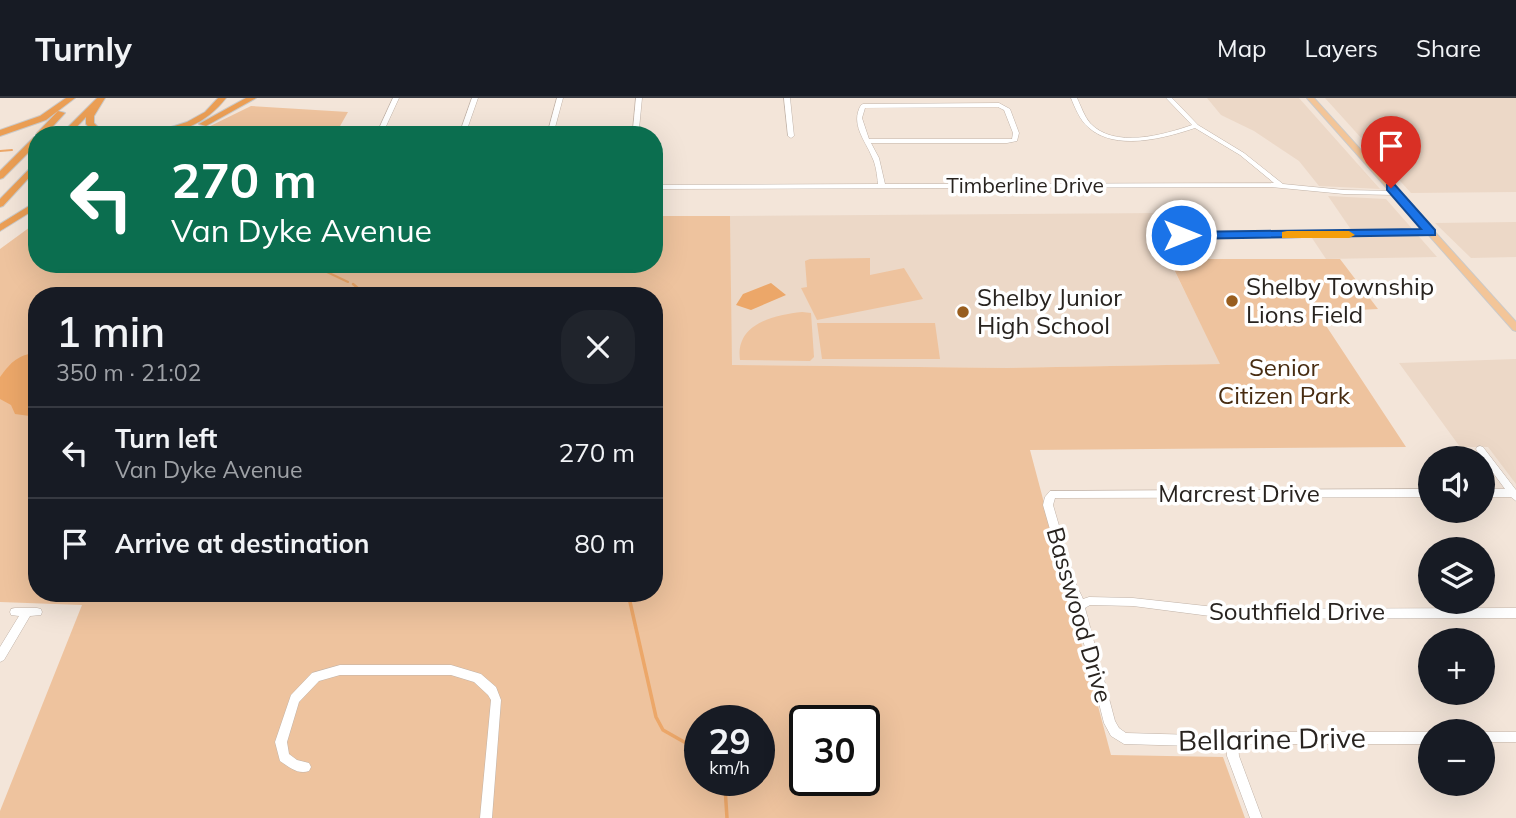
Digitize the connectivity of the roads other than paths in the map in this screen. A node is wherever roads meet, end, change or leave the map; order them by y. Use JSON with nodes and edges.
{"nodes":[{"id":1,"x":73,"y":98,"type":"edge"},
{"id":2,"x":100,"y":98,"type":"edge"},
{"id":3,"x":222,"y":98,"type":"edge"},
{"id":4,"x":252,"y":98,"type":"edge"},
{"id":5,"x":396,"y":98,"type":"edge"},
{"id":6,"x":475,"y":98,"type":"edge"},
{"id":7,"x":560,"y":98,"type":"edge"},
{"id":8,"x":639,"y":98,"type":"edge"},
{"id":9,"x":788,"y":98,"type":"edge"},
{"id":10,"x":1074,"y":98,"type":"edge"},
{"id":11,"x":1169,"y":98,"type":"edge"},
{"id":12,"x":1310,"y":98,"type":"edge"},
{"id":13,"x":931,"y":101,"type":"edge"},
{"id":14,"x":48,"y":126,"type":"edge"},
{"id":15,"x":73,"y":126,"type":"edge"},
{"id":16,"x":92,"y":126,"type":"edge"},
{"id":17,"x":183,"y":126,"type":"edge"},
{"id":18,"x":197,"y":126,"type":"edge"},
{"id":19,"x":383,"y":126,"type":"edge"},
{"id":20,"x":465,"y":126,"type":"edge"},
{"id":21,"x":552,"y":126,"type":"edge"},
{"id":22,"x":636,"y":126,"type":"edge"},
{"id":23,"x":1196,"y":127,"type":"junction"},
{"id":24,"x":0,"y":132,"type":"edge"},
{"id":25,"x":791,"y":136,"type":"dead end"},
{"id":26,"x":866,"y":141,"type":"junction"},
{"id":27,"x":28,"y":148,"type":"edge"},
{"id":28,"x":28,"y":174,"type":"edge"},
{"id":29,"x":0,"y":176,"type":"edge"},
{"id":30,"x":1280,"y":185,"type":"junction"},
{"id":31,"x":882,"y":186,"type":"junction"},
{"id":32,"x":663,"y":187,"type":"edge"},
{"id":33,"x":1396,"y":193,"type":"junction"},
{"id":34,"x":0,"y":204,"type":"edge"},
{"id":35,"x":28,"y":210,"type":"edge"},
{"id":36,"x":0,"y":229,"type":"edge"},
{"id":37,"x":1431,"y":232,"type":"junction"},
{"id":38,"x":1181,"y":235,"type":"dead end"},
{"id":39,"x":1516,"y":328,"type":"edge"},
{"id":40,"x":1495,"y":469,"type":"edge"},
{"id":41,"x":1418,"y":493,"type":"edge"},
{"id":42,"x":1495,"y":494,"type":"edge"},
{"id":43,"x":1514,"y":495,"type":"edge"},
{"id":44,"x":1050,"y":497,"type":"joint"},
{"id":45,"x":1079,"y":606,"type":"junction"},
{"id":46,"x":26,"y":612,"type":"dead end"},
{"id":47,"x":1516,"y":613,"type":"edge"},
{"id":48,"x":0,"y":657,"type":"edge"},
{"id":49,"x":1115,"y":732,"type":"joint"},
{"id":50,"x":1495,"y":737,"type":"edge"},
{"id":51,"x":1516,"y":737,"type":"edge"},
{"id":52,"x":1418,"y":738,"type":"edge"},
{"id":53,"x":1231,"y":742,"type":"junction"},
{"id":54,"x":305,"y":767,"type":"dead end"},
{"id":55,"x":486,"y":818,"type":"edge"},
{"id":56,"x":1256,"y":818,"type":"edge"}],
"edges":[{"from":1,"to":14,"type":"highway"},
{"from":1,"to":24,"type":"highway"},
{"from":2,"to":15,"type":"highway"},
{"from":2,"to":16,"type":"highway"},
{"from":3,"to":17,"type":"highway"},
{"from":4,"to":18,"type":"highway"},
{"from":5,"to":19,"type":"street"},
{"from":6,"to":20,"type":"street"},
{"from":7,"to":21,"type":"street"},
{"from":8,"to":22,"type":"street"},
{"from":9,"to":25,"type":"street"},
{"from":10,"to":23,"type":"street"},
{"from":11,"to":23,"type":"street"},
{"from":12,"to":33,"type":"main road"},
{"from":13,"to":26,"type":"street"},
{"from":13,"to":26,"type":"street"},
{"from":23,"to":30,"type":"street"},
{"from":26,"to":31,"type":"street"},
{"from":27,"to":29,"type":"highway"},
{"from":28,"to":34,"type":"highway"},
{"from":30,"to":31,"type":"street","name":"Timberline Drive"},
{"from":30,"to":33,"type":"street","name":"Timberline Drive"},
{"from":31,"to":32,"type":"street","name":"Timberline Drive"},
{"from":33,"to":37,"type":"main road"},
{"from":35,"to":36,"type":"highway"},
{"from":37,"to":38,"type":"street"},
{"from":37,"to":39,"type":"main road"},
{"from":40,"to":43,"type":"street"},
{"from":41,"to":44,"type":"street","name":"Marcrest Drive"},
{"from":42,"to":43,"type":"street"},
{"from":44,"to":45,"type":"street","name":"Basswood Drive"},
{"from":45,"to":47,"type":"street","name":"Southfield Drive"},
{"from":45,"to":49,"type":"street","name":"Basswood Drive"},
{"from":46,"to":48,"type":"street"},
{"from":49,"to":53,"type":"street","name":"Bellarine Drive"},
{"from":50,"to":51,"type":"street"},
{"from":52,"to":53,"type":"street","name":"Bellarine Drive"},
{"from":53,"to":56,"type":"street"},
{"from":54,"to":55,"type":"street"}]}
